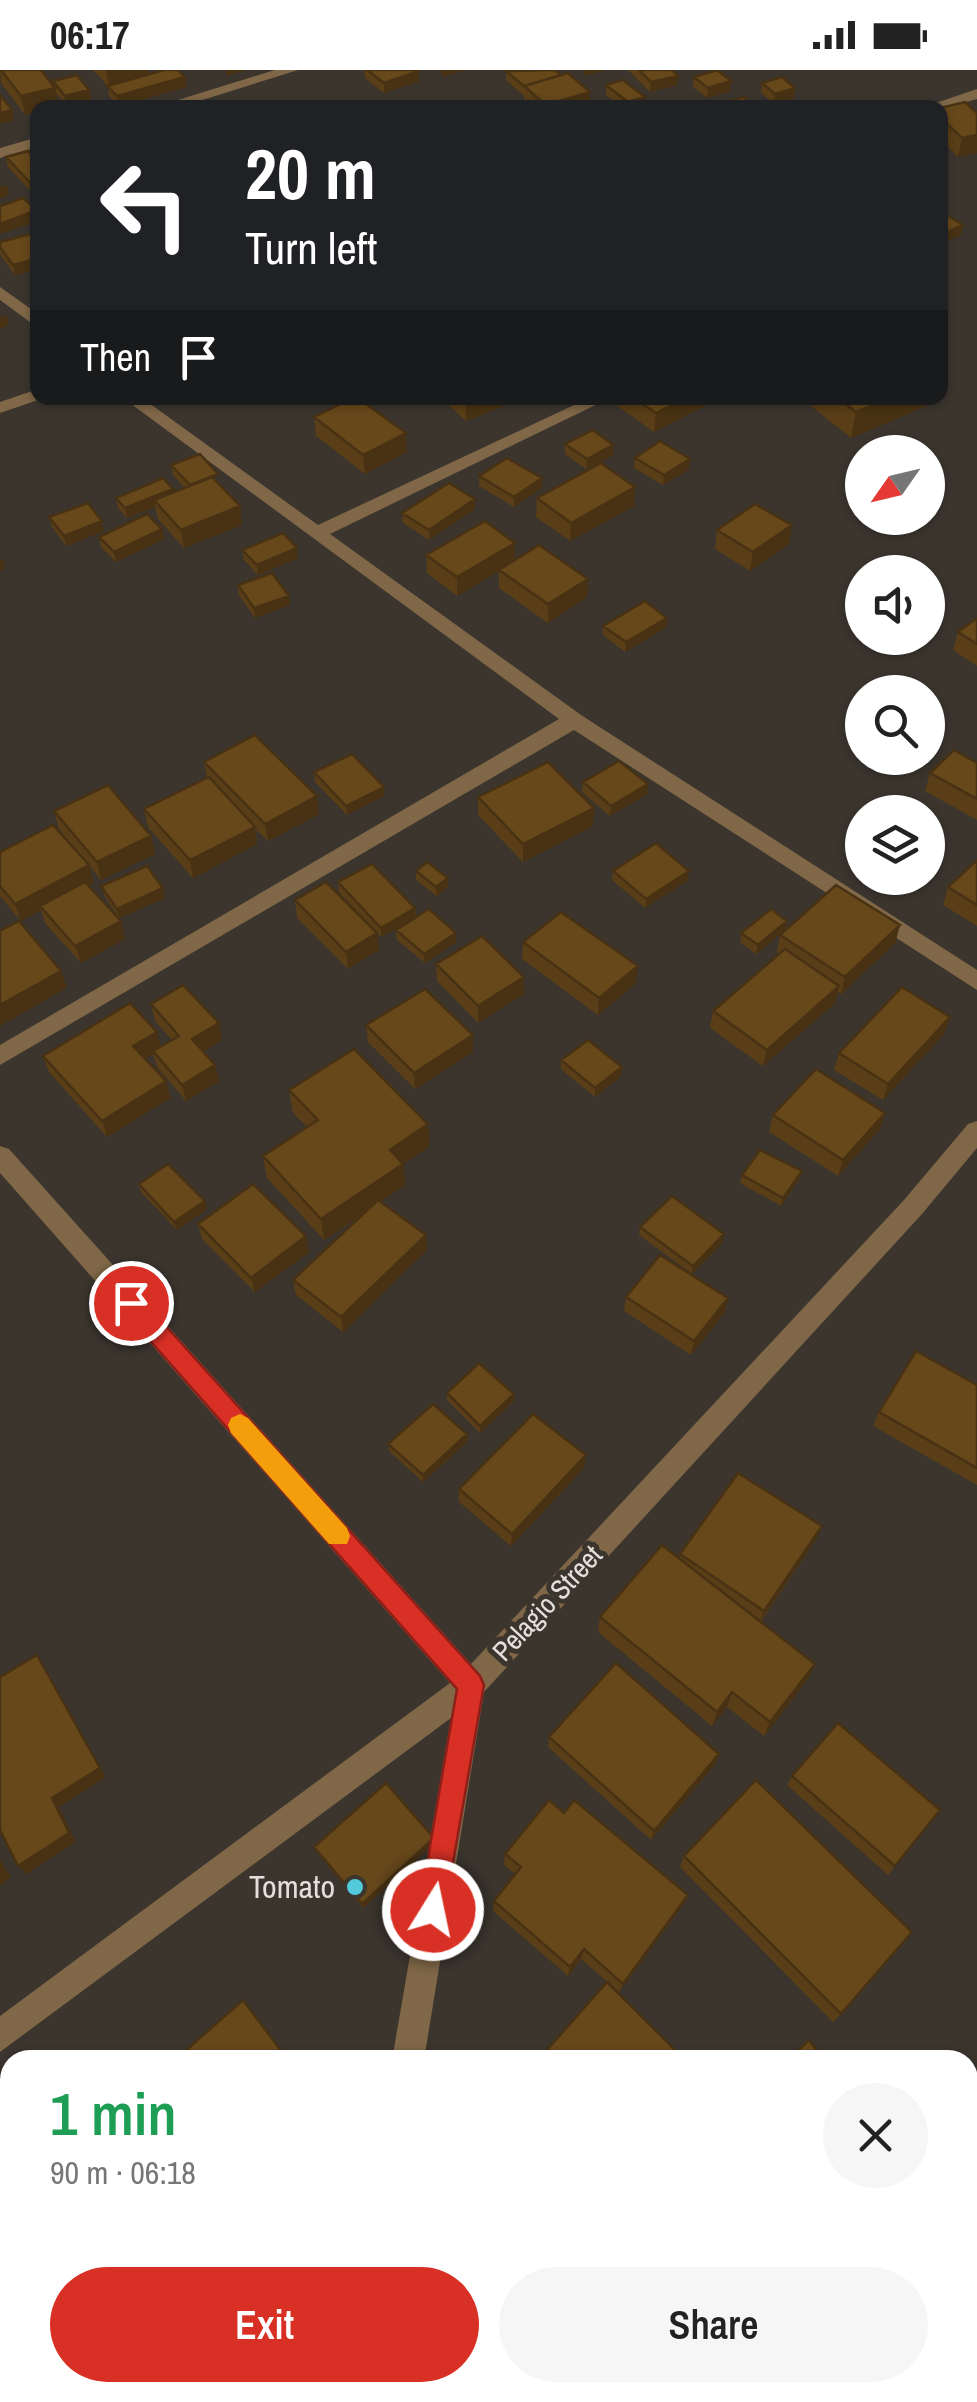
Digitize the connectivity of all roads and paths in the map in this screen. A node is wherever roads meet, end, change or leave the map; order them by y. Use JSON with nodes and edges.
{"nodes":[{"id":1,"x":291,"y":70,"type":"edge"},
{"id":2,"x":977,"y":94,"type":"edge"},
{"id":3,"x":187,"y":100,"type":"edge"},
{"id":4,"x":948,"y":102,"type":"edge"},
{"id":5,"x":30,"y":144,"type":"edge"},
{"id":6,"x":0,"y":153,"type":"edge"},
{"id":7,"x":0,"y":292,"type":"edge"},
{"id":8,"x":30,"y":316,"type":"edge"},
{"id":9,"x":30,"y":397,"type":"edge"},
{"id":10,"x":141,"y":405,"type":"edge"},
{"id":11,"x":587,"y":405,"type":"edge"},
{"id":12,"x":0,"y":408,"type":"edge"},
{"id":13,"x":316,"y":533,"type":"junction"},
{"id":14,"x":574,"y":720,"type":"junction"},
{"id":15,"x":977,"y":982,"type":"edge"},
{"id":16,"x":0,"y":1056,"type":"edge"},
{"id":17,"x":977,"y":1131,"type":"edge"},
{"id":18,"x":0,"y":1156,"type":"edge"},
{"id":19,"x":470,"y":1685,"type":"junction"},
{"id":20,"x":0,"y":2036,"type":"edge"},
{"id":21,"x":410,"y":2050,"type":"edge"}],
"edges":[{"from":1,"to":3,"type":"street"},
{"from":2,"to":4,"type":"street"},
{"from":5,"to":6,"type":"street"},
{"from":7,"to":8,"type":"street"},
{"from":9,"to":12,"type":"street"},
{"from":10,"to":13,"type":"street"},
{"from":11,"to":13,"type":"street"},
{"from":13,"to":14,"type":"street"},
{"from":14,"to":15,"type":"street"},
{"from":14,"to":16,"type":"street"},
{"from":17,"to":19,"type":"street","name":"Pelagio Street"},
{"from":18,"to":19,"type":"street"},
{"from":19,"to":20,"type":"street","name":"Pelagio Street"},
{"from":19,"to":21,"type":"street"}]}
